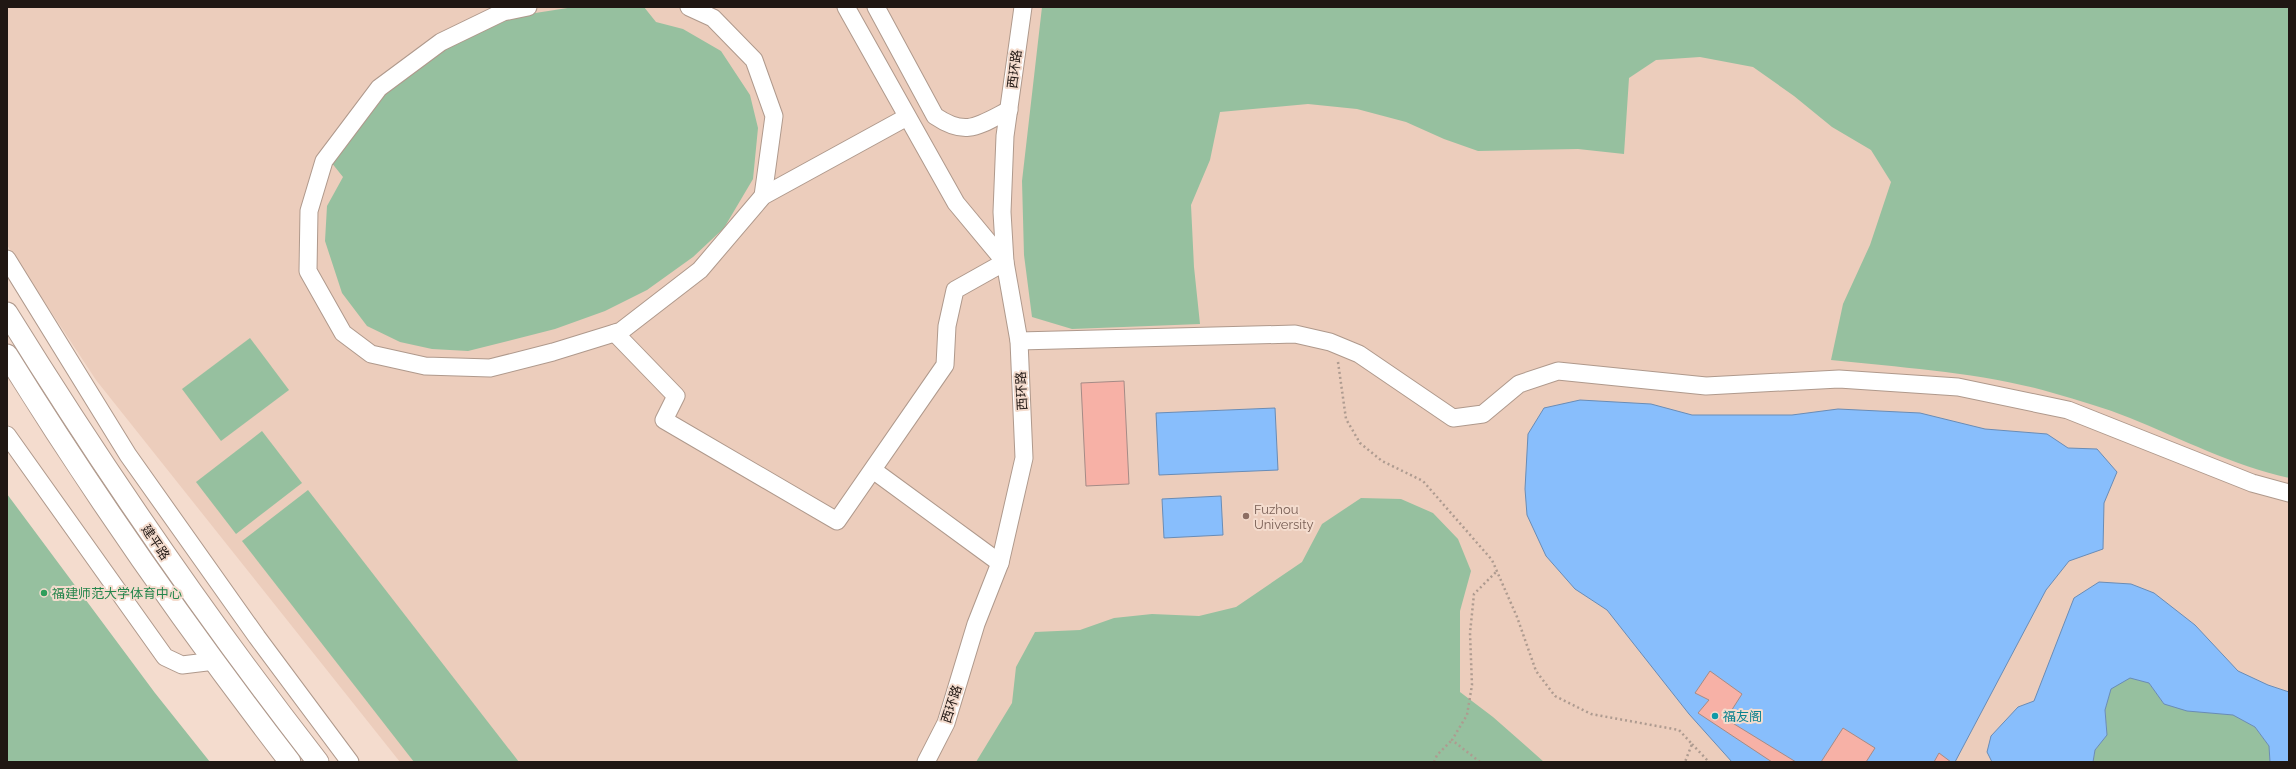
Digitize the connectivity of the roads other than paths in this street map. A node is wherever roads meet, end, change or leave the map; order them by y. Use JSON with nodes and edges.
{"nodes":[{"id":1,"x":528,"y":7,"type":"edge"},
{"id":2,"x":689,"y":7,"type":"edge"},
{"id":3,"x":846,"y":7,"type":"edge"},
{"id":4,"x":876,"y":7,"type":"edge"},
{"id":5,"x":1023,"y":7,"type":"edge"},
{"id":6,"x":1008,"y":110,"type":"junction"},
{"id":7,"x":907,"y":117,"type":"junction"},
{"id":8,"x":942,"y":121,"type":"junction"},
{"id":9,"x":917,"y":135,"type":"junction"},
{"id":10,"x":763,"y":196,"type":"junction"},
{"id":11,"x":7,"y":259,"type":"edge"},
{"id":12,"x":1005,"y":262,"type":"junction"},
{"id":13,"x":7,"y":313,"type":"edge"},
{"id":14,"x":615,"y":333,"type":"junction"},
{"id":15,"x":1019,"y":341,"type":"junction"},
{"id":16,"x":7,"y":355,"type":"edge"},
{"id":17,"x":7,"y":434,"type":"edge"},
{"id":18,"x":873,"y":470,"type":"junction"},
{"id":19,"x":2289,"y":493,"type":"edge"},
{"id":20,"x":1000,"y":563,"type":"junction"},
{"id":21,"x":214,"y":661,"type":"junction"},
{"id":22,"x":290,"y":762,"type":"edge"},
{"id":23,"x":318,"y":762,"type":"edge"},
{"id":24,"x":350,"y":762,"type":"edge"},
{"id":25,"x":926,"y":762,"type":"edge"}],
"edges":[{"from":1,"to":14,"type":"street"},
{"from":2,"to":10,"type":"street"},
{"from":3,"to":7,"type":"street"},
{"from":4,"to":8,"type":"street"},
{"from":5,"to":6,"type":"street","name":"西环路"},
{"from":6,"to":8,"type":"street"},
{"from":6,"to":12,"type":"street","name":"西环路"},
{"from":7,"to":9,"type":"street"},
{"from":7,"to":10,"type":"street"},
{"from":8,"to":9,"type":"street"},
{"from":9,"to":12,"type":"street"},
{"from":10,"to":14,"type":"street"},
{"from":11,"to":24,"type":"street"},
{"from":12,"to":15,"type":"street","name":"西环路"},
{"from":12,"to":18,"type":"street"},
{"from":13,"to":23,"type":"main road","name":"建平路"},
{"from":14,"to":18,"type":"street"},
{"from":15,"to":19,"type":"street"},
{"from":15,"to":20,"type":"street","name":"西环路"},
{"from":16,"to":21,"type":"main road","name":"建平路"},
{"from":17,"to":21,"type":"street"},
{"from":18,"to":20,"type":"street"},
{"from":20,"to":25,"type":"street","name":"西环路"},
{"from":21,"to":22,"type":"main road","name":"建平路"}]}
